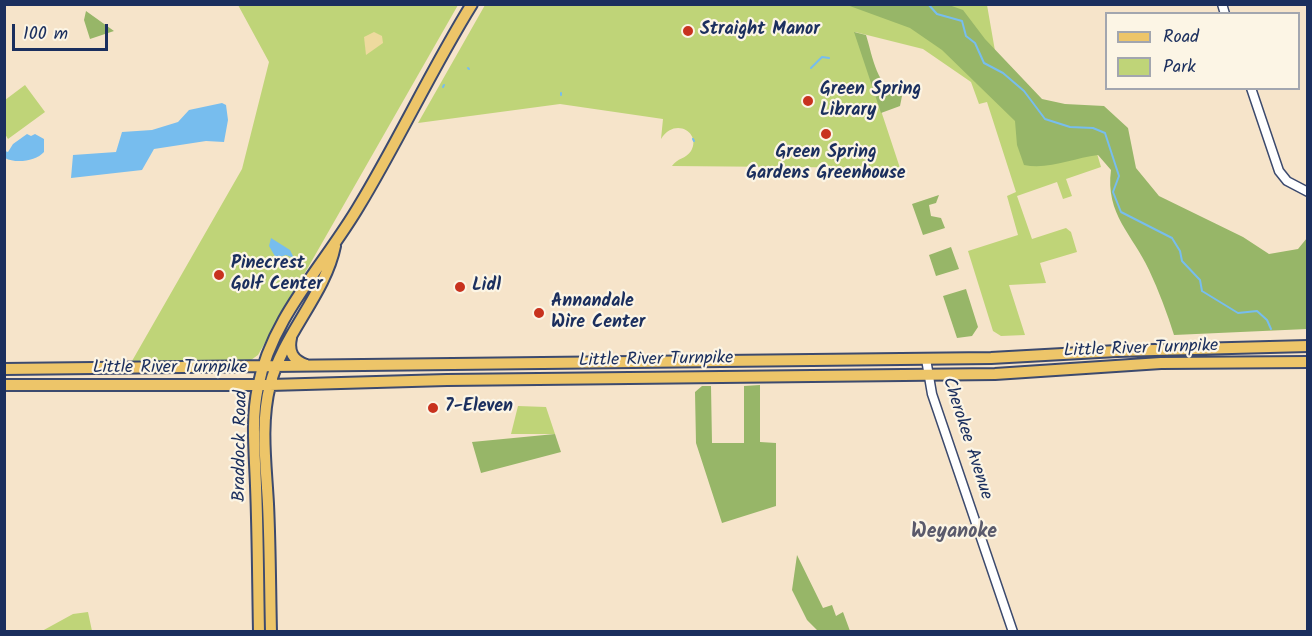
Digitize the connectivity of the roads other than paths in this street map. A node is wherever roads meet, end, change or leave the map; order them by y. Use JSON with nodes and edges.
{"nodes":[{"id":1,"x":472,"y":4,"type":"edge"},
{"id":2,"x":1252,"y":90,"type":"edge"},
{"id":3,"x":1308,"y":192,"type":"edge"},
{"id":4,"x":335,"y":245,"type":"junction"},
{"id":5,"x":293,"y":328,"type":"junction"},
{"id":6,"x":1308,"y":346,"type":"edge"},
{"id":7,"x":926,"y":359,"type":"junction"},
{"id":8,"x":1308,"y":362,"type":"edge"},
{"id":9,"x":264,"y":367,"type":"junction"},
{"id":10,"x":276,"y":367,"type":"junction"},
{"id":11,"x":315,"y":367,"type":"junction"},
{"id":12,"x":4,"y":369,"type":"edge"},
{"id":13,"x":927,"y":375,"type":"junction"},
{"id":14,"x":264,"y":385,"type":"junction"},
{"id":15,"x":4,"y":386,"type":"edge"},
{"id":16,"x":259,"y":632,"type":"edge"},
{"id":17,"x":271,"y":632,"type":"edge"},
{"id":18,"x":1013,"y":632,"type":"edge"}],
"edges":[{"from":1,"to":4,"type":"main road","name":"Braddock Road"},
{"from":2,"to":3,"type":"street"},
{"from":4,"to":5,"type":"main road","name":"Braddock Road"},
{"from":4,"to":9,"type":"main road","name":"Braddock Road"},
{"from":5,"to":10,"type":"main road","name":"Braddock Road"},
{"from":5,"to":11,"type":"main road"},
{"from":6,"to":7,"type":"main road","name":"Little River Turnpike"},
{"from":7,"to":11,"type":"main road","name":"Little River Turnpike"},
{"from":7,"to":13,"type":"street","name":"Cherokee Avenue"},
{"from":8,"to":13,"type":"main road","name":"Little River Turnpike"},
{"from":9,"to":10,"type":"main road","name":"Little River Turnpike"},
{"from":9,"to":12,"type":"main road","name":"Little River Turnpike"},
{"from":9,"to":14,"type":"main road","name":"Braddock Road"},
{"from":10,"to":11,"type":"main road","name":"Little River Turnpike"},
{"from":10,"to":14,"type":"main road","name":"Braddock Road"},
{"from":13,"to":14,"type":"main road","name":"Little River Turnpike"},
{"from":13,"to":18,"type":"street","name":"Cherokee Avenue"},
{"from":14,"to":15,"type":"main road","name":"Little River Turnpike"},
{"from":14,"to":16,"type":"main road","name":"Braddock Road"},
{"from":14,"to":17,"type":"main road","name":"Braddock Road"}]}
